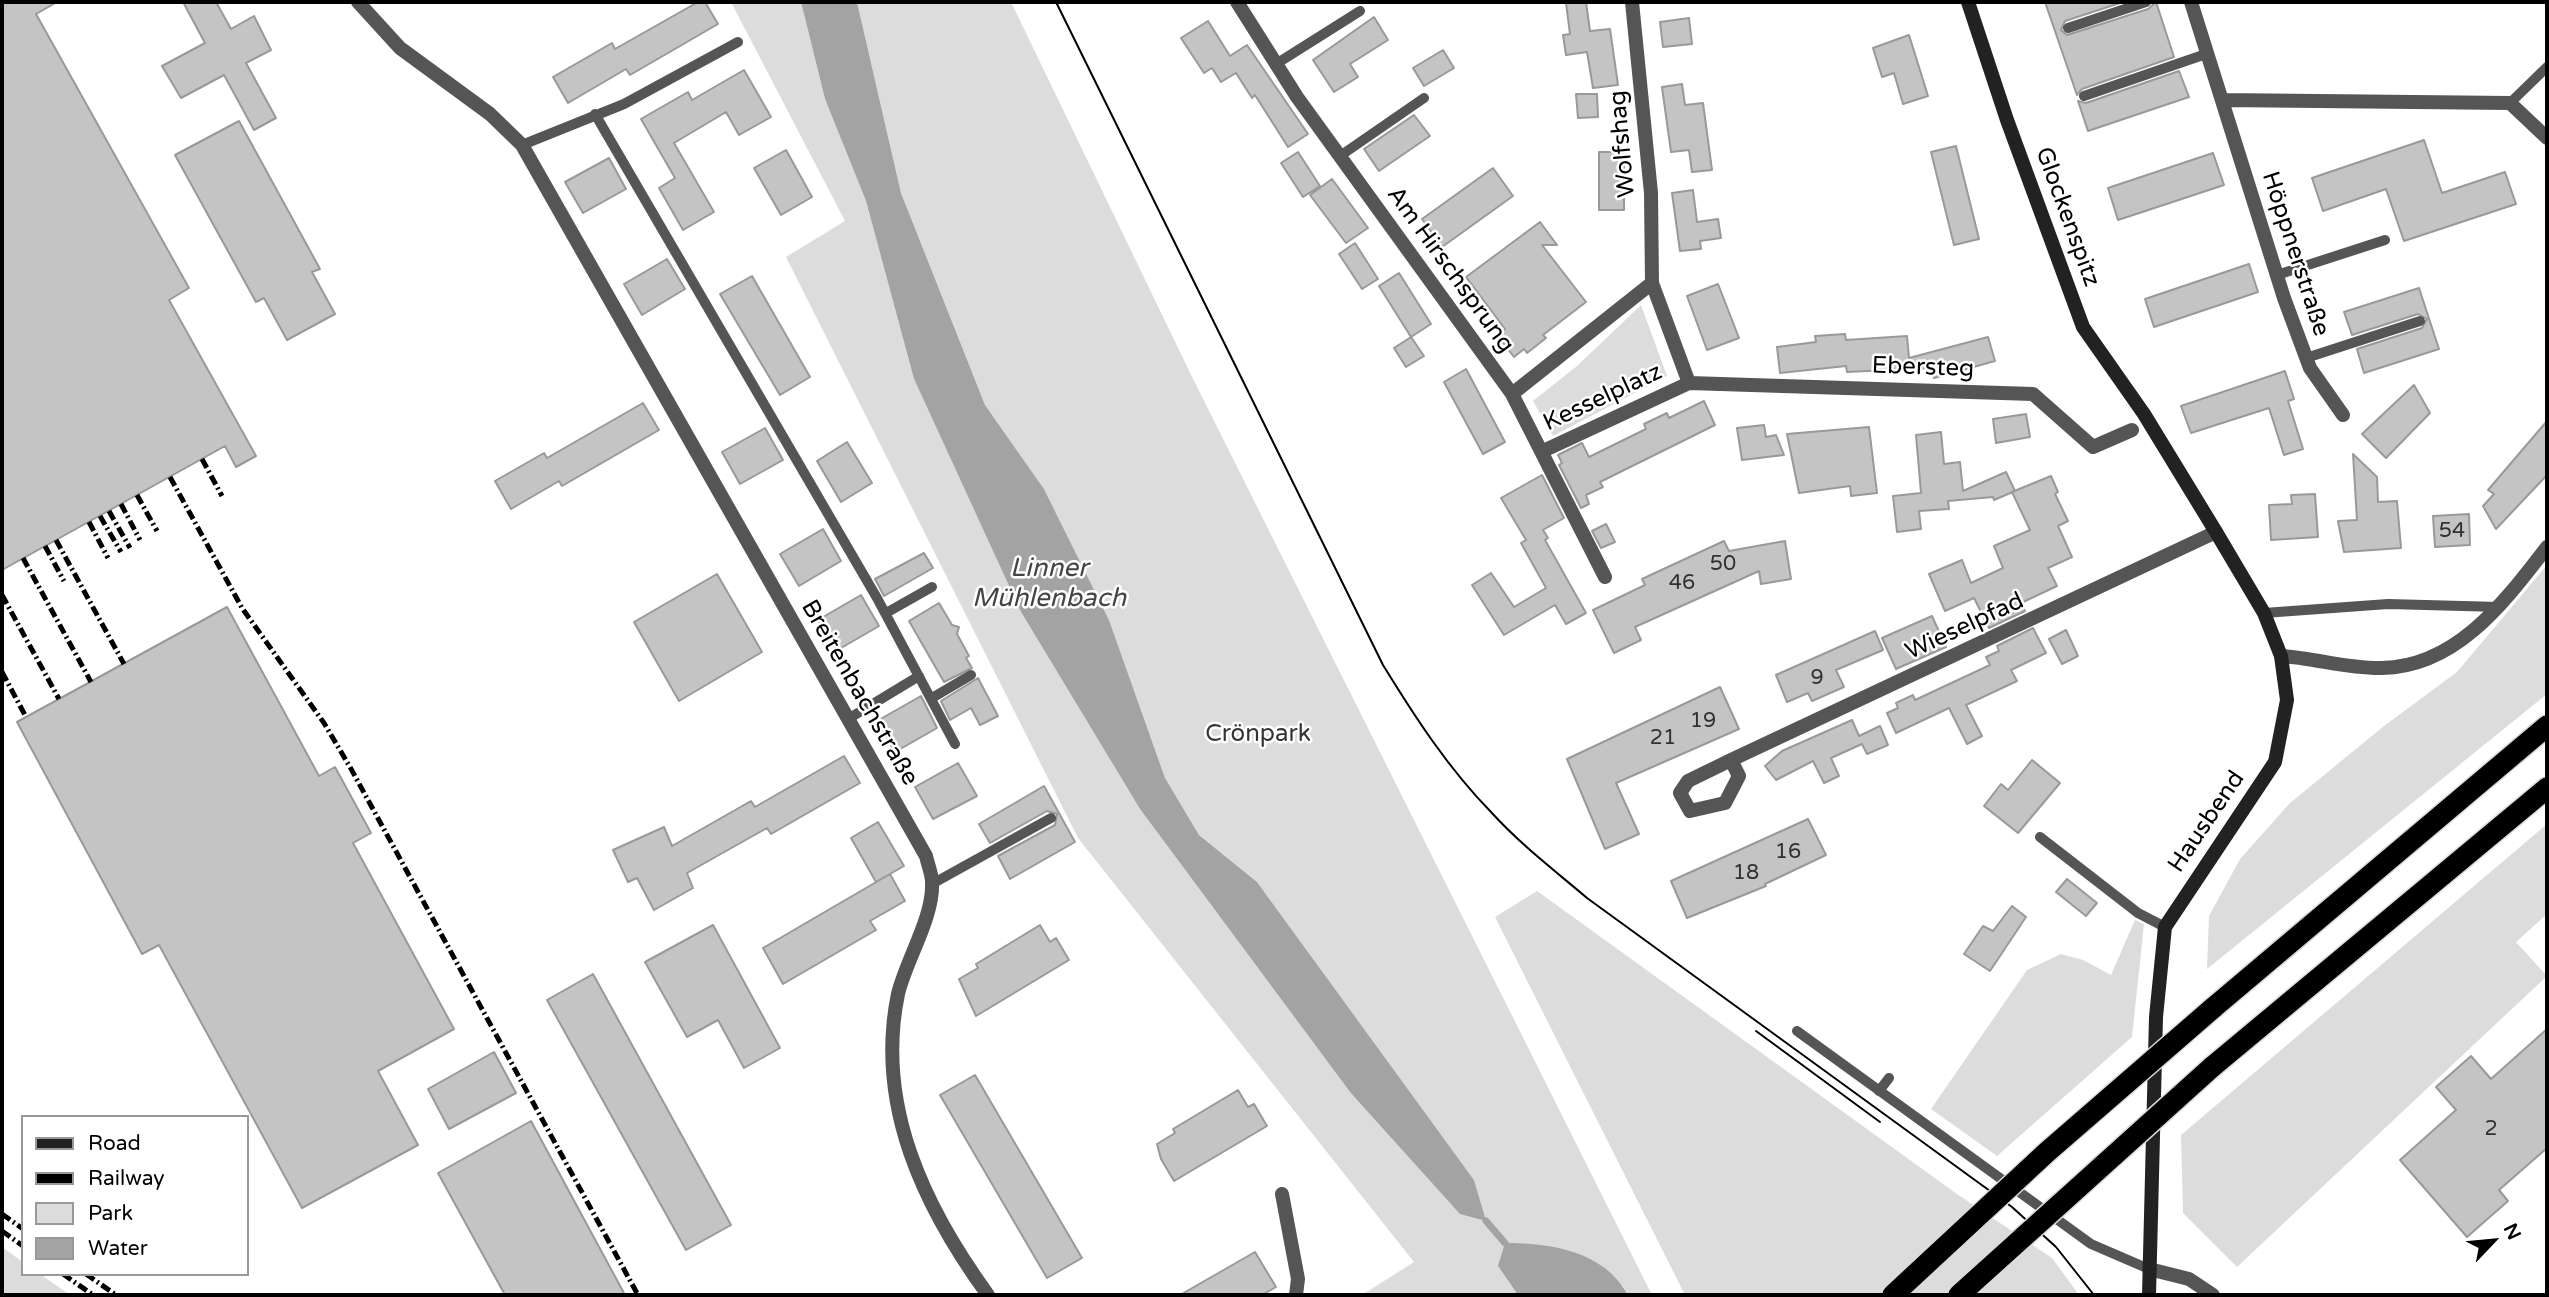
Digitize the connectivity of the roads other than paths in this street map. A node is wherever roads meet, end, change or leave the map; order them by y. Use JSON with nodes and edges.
{"nodes":[{"id":1,"x":358,"y":2,"type":"edge"},
{"id":2,"x":1237,"y":2,"type":"edge"},
{"id":3,"x":1632,"y":2,"type":"edge"},
{"id":4,"x":1968,"y":2,"type":"edge"},
{"id":5,"x":2146,"y":2,"type":"edge"},
{"id":6,"x":2191,"y":2,"type":"edge"},
{"id":7,"x":1360,"y":11,"type":"dead end"},
{"id":8,"x":2068,"y":28,"type":"dead end"},
{"id":9,"x":738,"y":42,"type":"dead end"},
{"id":10,"x":2206,"y":54,"type":"junction"},
{"id":11,"x":1276,"y":64,"type":"junction"},
{"id":12,"x":2547,"y":67,"type":"edge"},
{"id":13,"x":2084,"y":96,"type":"dead end"},
{"id":14,"x":1424,"y":98,"type":"dead end"},
{"id":15,"x":2222,"y":100,"type":"junction"},
{"id":16,"x":2510,"y":103,"type":"junction"},
{"id":17,"x":595,"y":114,"type":"junction"},
{"id":18,"x":2547,"y":138,"type":"edge"},
{"id":19,"x":522,"y":145,"type":"junction"},
{"id":20,"x":1340,"y":156,"type":"junction"},
{"id":21,"x":2385,"y":240,"type":"dead end"},
{"id":22,"x":2277,"y":275,"type":"junction"},
{"id":23,"x":1652,"y":283,"type":"junction"},
{"id":24,"x":2420,"y":321,"type":"dead end"},
{"id":25,"x":2306,"y":358,"type":"junction"},
{"id":26,"x":1689,"y":383,"type":"junction"},
{"id":27,"x":1512,"y":394,"type":"junction"},
{"id":28,"x":2343,"y":415,"type":"dead end"},
{"id":29,"x":2132,"y":430,"type":"dead end"},
{"id":30,"x":2155,"y":432,"type":"joint"},
{"id":31,"x":1543,"y":451,"type":"junction"},
{"id":32,"x":2216,"y":532,"type":"junction"},
{"id":33,"x":2547,"y":547,"type":"edge"},
{"id":34,"x":1605,"y":577,"type":"dead end"},
{"id":35,"x":932,"y":587,"type":"dead end"},
{"id":36,"x":2501,"y":607,"type":"junction"},
{"id":37,"x":886,"y":613,"type":"junction"},
{"id":38,"x":2264,"y":613,"type":"junction"},
{"id":39,"x":2281,"y":656,"type":"junction"},
{"id":40,"x":971,"y":675,"type":"dead end"},
{"id":41,"x":919,"y":676,"type":"junction"},
{"id":42,"x":932,"y":698,"type":"junction"},
{"id":43,"x":848,"y":719,"type":"junction"},
{"id":44,"x":2547,"y":726,"type":"edge"},
{"id":45,"x":955,"y":744,"type":"dead end"},
{"id":46,"x":1731,"y":760,"type":"dead end"},
{"id":47,"x":2547,"y":788,"type":"edge"},
{"id":48,"x":1051,"y":818,"type":"dead end"},
{"id":49,"x":2040,"y":837,"type":"dead end"},
{"id":50,"x":932,"y":884,"type":"junction"},
{"id":51,"x":2165,"y":927,"type":"junction"},
{"id":52,"x":1797,"y":1031,"type":"dead end"},
{"id":53,"x":1889,"y":1078,"type":"dead end"},
{"id":54,"x":1879,"y":1091,"type":"junction"},
{"id":55,"x":1282,"y":1194,"type":"dead end"},
{"id":56,"x":2149,"y":1269,"type":"junction"},
{"id":57,"x":988,"y":1295,"type":"edge"},
{"id":58,"x":1296,"y":1295,"type":"edge"},
{"id":59,"x":1893,"y":1295,"type":"edge"},
{"id":60,"x":1959,"y":1295,"type":"edge"},
{"id":61,"x":2148,"y":1295,"type":"edge"},
{"id":62,"x":2213,"y":1295,"type":"edge"}],
"edges":[{"from":1,"to":19,"type":"street","name":"Breitenbachstraße"},
{"from":2,"to":11,"type":"street","name":"Am Hirschsprung"},
{"from":3,"to":23,"type":"street","name":"Wolfshag"},
{"from":4,"to":30,"type":"main road","name":"Glockenspitz"},
{"from":5,"to":8,"type":"lane"},
{"from":6,"to":10,"type":"street","name":"Höppnerstraße"},
{"from":7,"to":11,"type":"lane"},
{"from":9,"to":17,"type":"lane"},
{"from":10,"to":13,"type":"lane"},
{"from":10,"to":15,"type":"street","name":"Höppnerstraße"},
{"from":11,"to":20,"type":"street","name":"Am Hirschsprung"},
{"from":12,"to":16,"type":"lane"},
{"from":14,"to":20,"type":"lane"},
{"from":15,"to":16,"type":"street"},
{"from":15,"to":22,"type":"street","name":"Höppnerstraße"},
{"from":16,"to":18,"type":"street"},
{"from":17,"to":19,"type":"lane"},
{"from":17,"to":37,"type":"lane"},
{"from":19,"to":43,"type":"street","name":"Breitenbachstraße"},
{"from":20,"to":27,"type":"street","name":"Am Hirschsprung"},
{"from":21,"to":22,"type":"lane"},
{"from":22,"to":25,"type":"street","name":"Höppnerstraße"},
{"from":23,"to":26,"type":"street","name":"Kesselplatz"},
{"from":23,"to":27,"type":"street","name":"Kesselplatz"},
{"from":24,"to":25,"type":"lane"},
{"from":25,"to":28,"type":"street","name":"Höppnerstraße"},
{"from":26,"to":29,"type":"street","name":"Ebersteg"},
{"from":26,"to":31,"type":"street","name":"Kesselplatz"},
{"from":27,"to":31,"type":"street","name":"Am Hirschsprung"},
{"from":30,"to":32,"type":"main road","name":"Hausbend"},
{"from":31,"to":34,"type":"street","name":"Am Hirschsprung"},
{"from":32,"to":38,"type":"main road","name":"Hausbend"},
{"from":32,"to":46,"type":"street","name":"Wieselpfad"},
{"from":33,"to":36,"type":"street"},
{"from":35,"to":37,"type":"lane"},
{"from":36,"to":38,"type":"lane"},
{"from":36,"to":39,"type":"street"},
{"from":37,"to":41,"type":"lane"},
{"from":38,"to":39,"type":"main road","name":"Hausbend"},
{"from":39,"to":51,"type":"main road","name":"Hausbend"},
{"from":40,"to":42,"type":"lane"},
{"from":41,"to":42,"type":"lane"},
{"from":41,"to":43,"type":"lane"},
{"from":42,"to":45,"type":"lane"},
{"from":43,"to":50,"type":"street","name":"Breitenbachstraße"},
{"from":44,"to":59,"type":"highway","bridge":true},
{"from":47,"to":60,"type":"highway","bridge":true},
{"from":48,"to":50,"type":"lane"},
{"from":49,"to":51,"type":"lane"},
{"from":50,"to":57,"type":"street","name":"Breitenbachstraße"},
{"from":51,"to":56,"type":"main road","name":"Hausbend"},
{"from":52,"to":54,"type":"lane"},
{"from":53,"to":54,"type":"lane"},
{"from":54,"to":56,"type":"lane"},
{"from":55,"to":58,"type":"street"},
{"from":56,"to":61,"type":"main road","name":"Hausbend"},
{"from":56,"to":62,"type":"street"}]}
